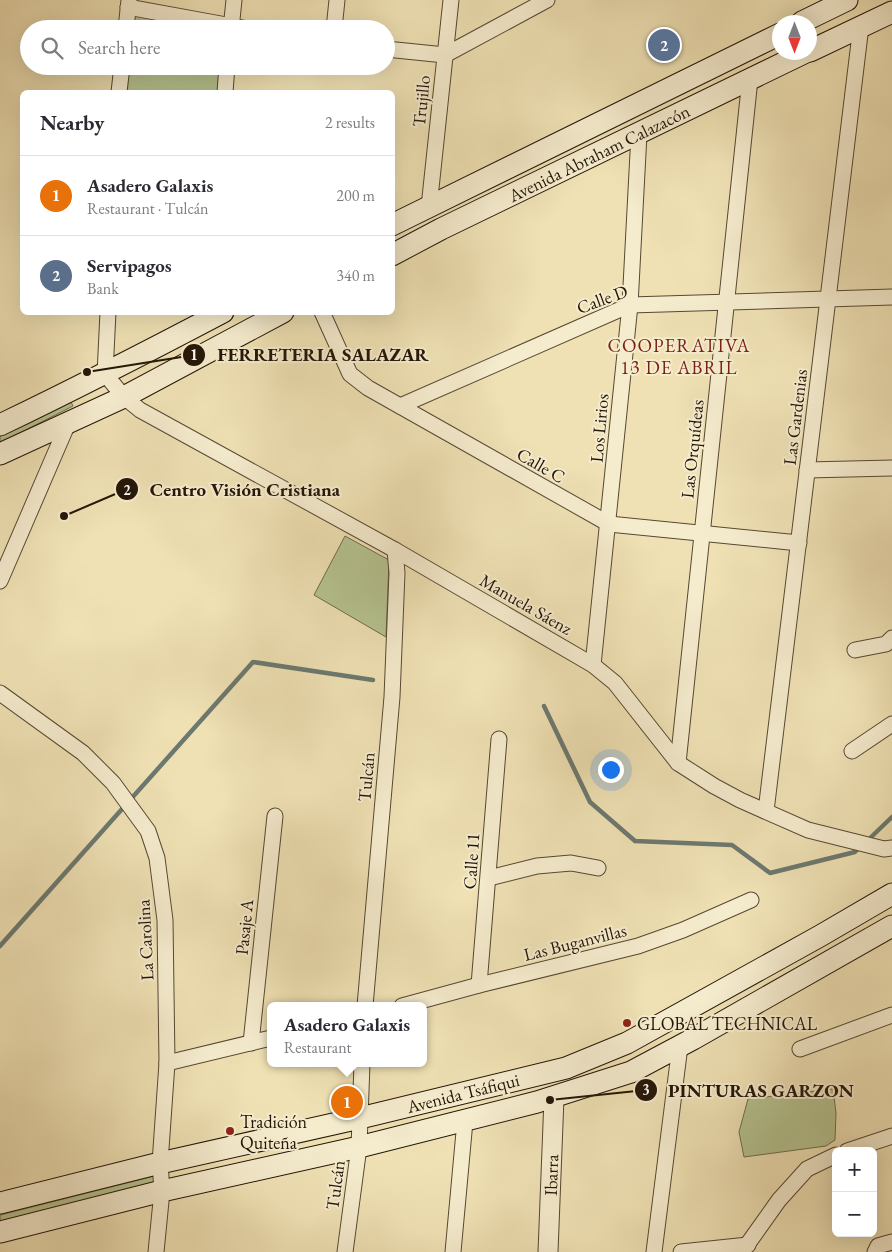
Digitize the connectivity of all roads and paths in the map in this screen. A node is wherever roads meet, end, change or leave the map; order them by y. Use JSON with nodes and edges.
{"nodes":[{"id":1,"x":234,"y":0,"type":"edge"},
{"id":2,"x":337,"y":0,"type":"edge"},
{"id":3,"x":452,"y":0,"type":"edge"},
{"id":4,"x":547,"y":0,"type":"edge"},
{"id":5,"x":847,"y":0,"type":"edge"},
{"id":6,"x":129,"y":4,"type":"edge"},
{"id":7,"x":892,"y":12,"type":"edge"},
{"id":8,"x":816,"y":15,"type":"edge"},
{"id":9,"x":127,"y":20,"type":"edge"},
{"id":10,"x":200,"y":20,"type":"edge"},
{"id":11,"x":232,"y":20,"type":"edge"},
{"id":12,"x":335,"y":20,"type":"edge"},
{"id":13,"x":861,"y":26,"type":"junction"},
{"id":14,"x":772,"y":38,"type":"edge"},
{"id":15,"x":817,"y":48,"type":"edge"},
{"id":16,"x":395,"y":50,"type":"edge"},
{"id":17,"x":445,"y":55,"type":"junction"},
{"id":18,"x":789,"y":60,"type":"edge"},
{"id":19,"x":121,"y":75,"type":"edge"},
{"id":20,"x":226,"y":75,"type":"edge"},
{"id":21,"x":750,"y":79,"type":"junction"},
{"id":22,"x":120,"y":90,"type":"edge"},
{"id":23,"x":225,"y":90,"type":"edge"},
{"id":24,"x":639,"y":134,"type":"junction"},
{"id":25,"x":429,"y":207,"type":"junction"},
{"id":26,"x":395,"y":224,"type":"edge"},
{"id":27,"x":395,"y":253,"type":"edge"},
{"id":28,"x":892,"y":297,"type":"edge"},
{"id":29,"x":828,"y":299,"type":"junction"},
{"id":30,"x":726,"y":301,"type":"junction"},
{"id":31,"x":630,"y":306,"type":"junction"},
{"id":32,"x":108,"y":315,"type":"edge"},
{"id":33,"x":212,"y":315,"type":"edge"},
{"id":34,"x":277,"y":315,"type":"edge"},
{"id":35,"x":323,"y":315,"type":"edge"},
{"id":36,"x":105,"y":374,"type":"junction"},
{"id":37,"x":124,"y":397,"type":"junction"},
{"id":38,"x":400,"y":406,"type":"junction"},
{"id":39,"x":69,"y":421,"type":"junction"},
{"id":40,"x":0,"y":425,"type":"edge"},
{"id":41,"x":0,"y":454,"type":"edge"},
{"id":42,"x":892,"y":468,"type":"edge"},
{"id":43,"x":807,"y":470,"type":"junction"},
{"id":44,"x":609,"y":524,"type":"junction"},
{"id":45,"x":702,"y":534,"type":"junction"},
{"id":46,"x":799,"y":543,"type":"junction"},
{"id":47,"x":395,"y":550,"type":"junction"},
{"id":48,"x":0,"y":581,"type":"edge"},
{"id":49,"x":892,"y":638,"type":"edge"},
{"id":50,"x":855,"y":650,"type":"dead end"},
{"id":51,"x":594,"y":665,"type":"junction"},
{"id":52,"x":0,"y":693,"type":"edge"},
{"id":53,"x":892,"y":724,"type":"edge"},
{"id":54,"x":498,"y":740,"type":"dead end"},
{"id":55,"x":852,"y":751,"type":"dead end"},
{"id":56,"x":678,"y":763,"type":"junction"},
{"id":57,"x":766,"y":811,"type":"junction"},
{"id":58,"x":275,"y":816,"type":"dead end"},
{"id":59,"x":888,"y":848,"type":"edge"},
{"id":60,"x":598,"y":868,"type":"dead end"},
{"id":61,"x":489,"y":878,"type":"junction"},
{"id":62,"x":892,"y":894,"type":"edge"},
{"id":63,"x":751,"y":900,"type":"dead end"},
{"id":64,"x":892,"y":926,"type":"edge"},
{"id":65,"x":479,"y":985,"type":"junction"},
{"id":66,"x":365,"y":1002,"type":"edge"},
{"id":67,"x":417,"y":1002,"type":"edge"},
{"id":68,"x":892,"y":1015,"type":"edge"},
{"id":69,"x":267,"y":1039,"type":"edge"},
{"id":70,"x":251,"y":1043,"type":"junction"},
{"id":71,"x":680,"y":1046,"type":"junction"},
{"id":72,"x":800,"y":1049,"type":"dead end"},
{"id":73,"x":167,"y":1063,"type":"junction"},
{"id":74,"x":362,"y":1067,"type":"edge"},
{"id":75,"x":554,"y":1098,"type":"junction"},
{"id":76,"x":360,"y":1118,"type":"junction"},
{"id":77,"x":465,"y":1121,"type":"junction"},
{"id":78,"x":892,"y":1136,"type":"edge"},
{"id":79,"x":359,"y":1147,"type":"junction"},
{"id":80,"x":859,"y":1147,"type":"edge"},
{"id":81,"x":832,"y":1157,"type":"edge"},
{"id":82,"x":160,"y":1163,"type":"junction"},
{"id":83,"x":162,"y":1191,"type":"junction"},
{"id":84,"x":0,"y":1202,"type":"edge"},
{"id":85,"x":0,"y":1232,"type":"edge"},
{"id":86,"x":892,"y":1242,"type":"edge"},
{"id":87,"x":745,"y":1248,"type":"edge"},
{"id":88,"x":156,"y":1252,"type":"edge"},
{"id":89,"x":345,"y":1252,"type":"edge"},
{"id":90,"x":453,"y":1252,"type":"edge"},
{"id":91,"x":548,"y":1252,"type":"edge"},
{"id":92,"x":654,"y":1252,"type":"edge"},
{"id":93,"x":681,"y":1252,"type":"edge"},
{"id":94,"x":875,"y":1252,"type":"edge"}],
"edges":[{"from":1,"to":11,"type":"street"},
{"from":2,"to":12,"type":"street"},
{"from":3,"to":17,"type":"street","name":"Trujillo"},
{"from":4,"to":17,"type":"street"},
{"from":5,"to":8,"type":"main road"},
{"from":6,"to":9,"type":"street"},
{"from":6,"to":10,"type":"street"},
{"from":7,"to":13,"type":"main road"},
{"from":13,"to":15,"type":"main road"},
{"from":13,"to":29,"type":"street","name":"Las Gardenias"},
{"from":14,"to":25,"type":"main road","name":"Avenida Abraham Calazacón"},
{"from":16,"to":17,"type":"street"},
{"from":17,"to":25,"type":"street","name":"Trujillo"},
{"from":18,"to":21,"type":"main road","name":"Avenida Abraham Calazacón"},
{"from":19,"to":22,"type":"street"},
{"from":20,"to":23,"type":"street"},
{"from":21,"to":24,"type":"main road","name":"Avenida Abraham Calazacón"},
{"from":21,"to":30,"type":"street","name":"Las Orquídeas"},
{"from":24,"to":27,"type":"main road","name":"Avenida Abraham Calazacón"},
{"from":24,"to":31,"type":"street","name":"Los Lirios"},
{"from":25,"to":26,"type":"main road","name":"Avenida Abraham Calazacón"},
{"from":28,"to":29,"type":"street","name":"Calle D"},
{"from":29,"to":30,"type":"street","name":"Calle D"},
{"from":29,"to":43,"type":"street","name":"Las Gardenias"},
{"from":30,"to":31,"type":"street","name":"Calle D"},
{"from":30,"to":45,"type":"street","name":"Las Orquídeas"},
{"from":31,"to":38,"type":"street","name":"Calle D"},
{"from":31,"to":44,"type":"street","name":"Los Lirios"},
{"from":32,"to":36,"type":"street"},
{"from":33,"to":36,"type":"main road"},
{"from":34,"to":37,"type":"main road"},
{"from":35,"to":38,"type":"street","name":"Calle C"},
{"from":36,"to":37,"type":"street","name":"Manuela Sáenz"},
{"from":36,"to":40,"type":"main road"},
{"from":37,"to":39,"type":"main road"},
{"from":37,"to":47,"type":"street","name":"Manuela Sáenz"},
{"from":38,"to":44,"type":"street","name":"Calle C"},
{"from":39,"to":41,"type":"main road"},
{"from":39,"to":48,"type":"street"},
{"from":42,"to":43,"type":"street"},
{"from":43,"to":46,"type":"street","name":"Las Gardenias"},
{"from":44,"to":45,"type":"street","name":"Calle C"},
{"from":44,"to":51,"type":"street","name":"Los Lirios"},
{"from":45,"to":46,"type":"street","name":"Calle C"},
{"from":45,"to":56,"type":"street","name":"Las Orquídeas"},
{"from":46,"to":57,"type":"street","name":"Las Gardenias"},
{"from":47,"to":51,"type":"street","name":"Manuela Sáenz"},
{"from":47,"to":66,"type":"street","name":"Tulcán"},
{"from":49,"to":50,"type":"street"},
{"from":51,"to":56,"type":"street","name":"Manuela Sáenz"},
{"from":52,"to":73,"type":"street","name":"La Carolina"},
{"from":53,"to":55,"type":"street"},
{"from":54,"to":61,"type":"street","name":"Calle 11"},
{"from":56,"to":57,"type":"street","name":"Manuela Sáenz"},
{"from":57,"to":59,"type":"street","name":"Manuela Sáenz"},
{"from":58,"to":70,"type":"street","name":"Pasaje A"},
{"from":60,"to":61,"type":"street"},
{"from":61,"to":65,"type":"street","name":"Calle 11"},
{"from":62,"to":76,"type":"main road","name":"Avenida Tsáfiqui"},
{"from":63,"to":65,"type":"street","name":"Las Buganvillas"},
{"from":64,"to":71,"type":"main road","name":"Avenida Tsáfiqui"},
{"from":65,"to":67,"type":"street","name":"Las Buganvillas"},
{"from":68,"to":72,"type":"street"},
{"from":69,"to":70,"type":"street"},
{"from":70,"to":73,"type":"street"},
{"from":71,"to":75,"type":"main road","name":"Avenida Tsáfiqui"},
{"from":71,"to":92,"type":"street"},
{"from":73,"to":82,"type":"street","name":"La Carolina"},
{"from":74,"to":76,"type":"street","name":"Tulcán"},
{"from":75,"to":77,"type":"main road","name":"Avenida Tsáfiqui"},
{"from":75,"to":91,"type":"street","name":"Ibarra"},
{"from":76,"to":79,"type":"street","name":"Tulcán"},
{"from":76,"to":82,"type":"main road","name":"Avenida Tsáfiqui"},
{"from":77,"to":79,"type":"main road","name":"Avenida Tsáfiqui"},
{"from":77,"to":90,"type":"street"},
{"from":78,"to":80,"type":"street"},
{"from":79,"to":83,"type":"main road","name":"Avenida Tsáfiqui"},
{"from":79,"to":89,"type":"street","name":"Tulcán"},
{"from":81,"to":87,"type":"street"},
{"from":82,"to":83,"type":"street","name":"La Carolina"},
{"from":82,"to":84,"type":"main road","name":"Avenida Tsáfiqui"},
{"from":83,"to":85,"type":"main road","name":"Avenida Tsáfiqui"},
{"from":83,"to":88,"type":"street","name":"La Carolina"},
{"from":86,"to":94,"type":"street"},
{"from":87,"to":93,"type":"street"}]}
